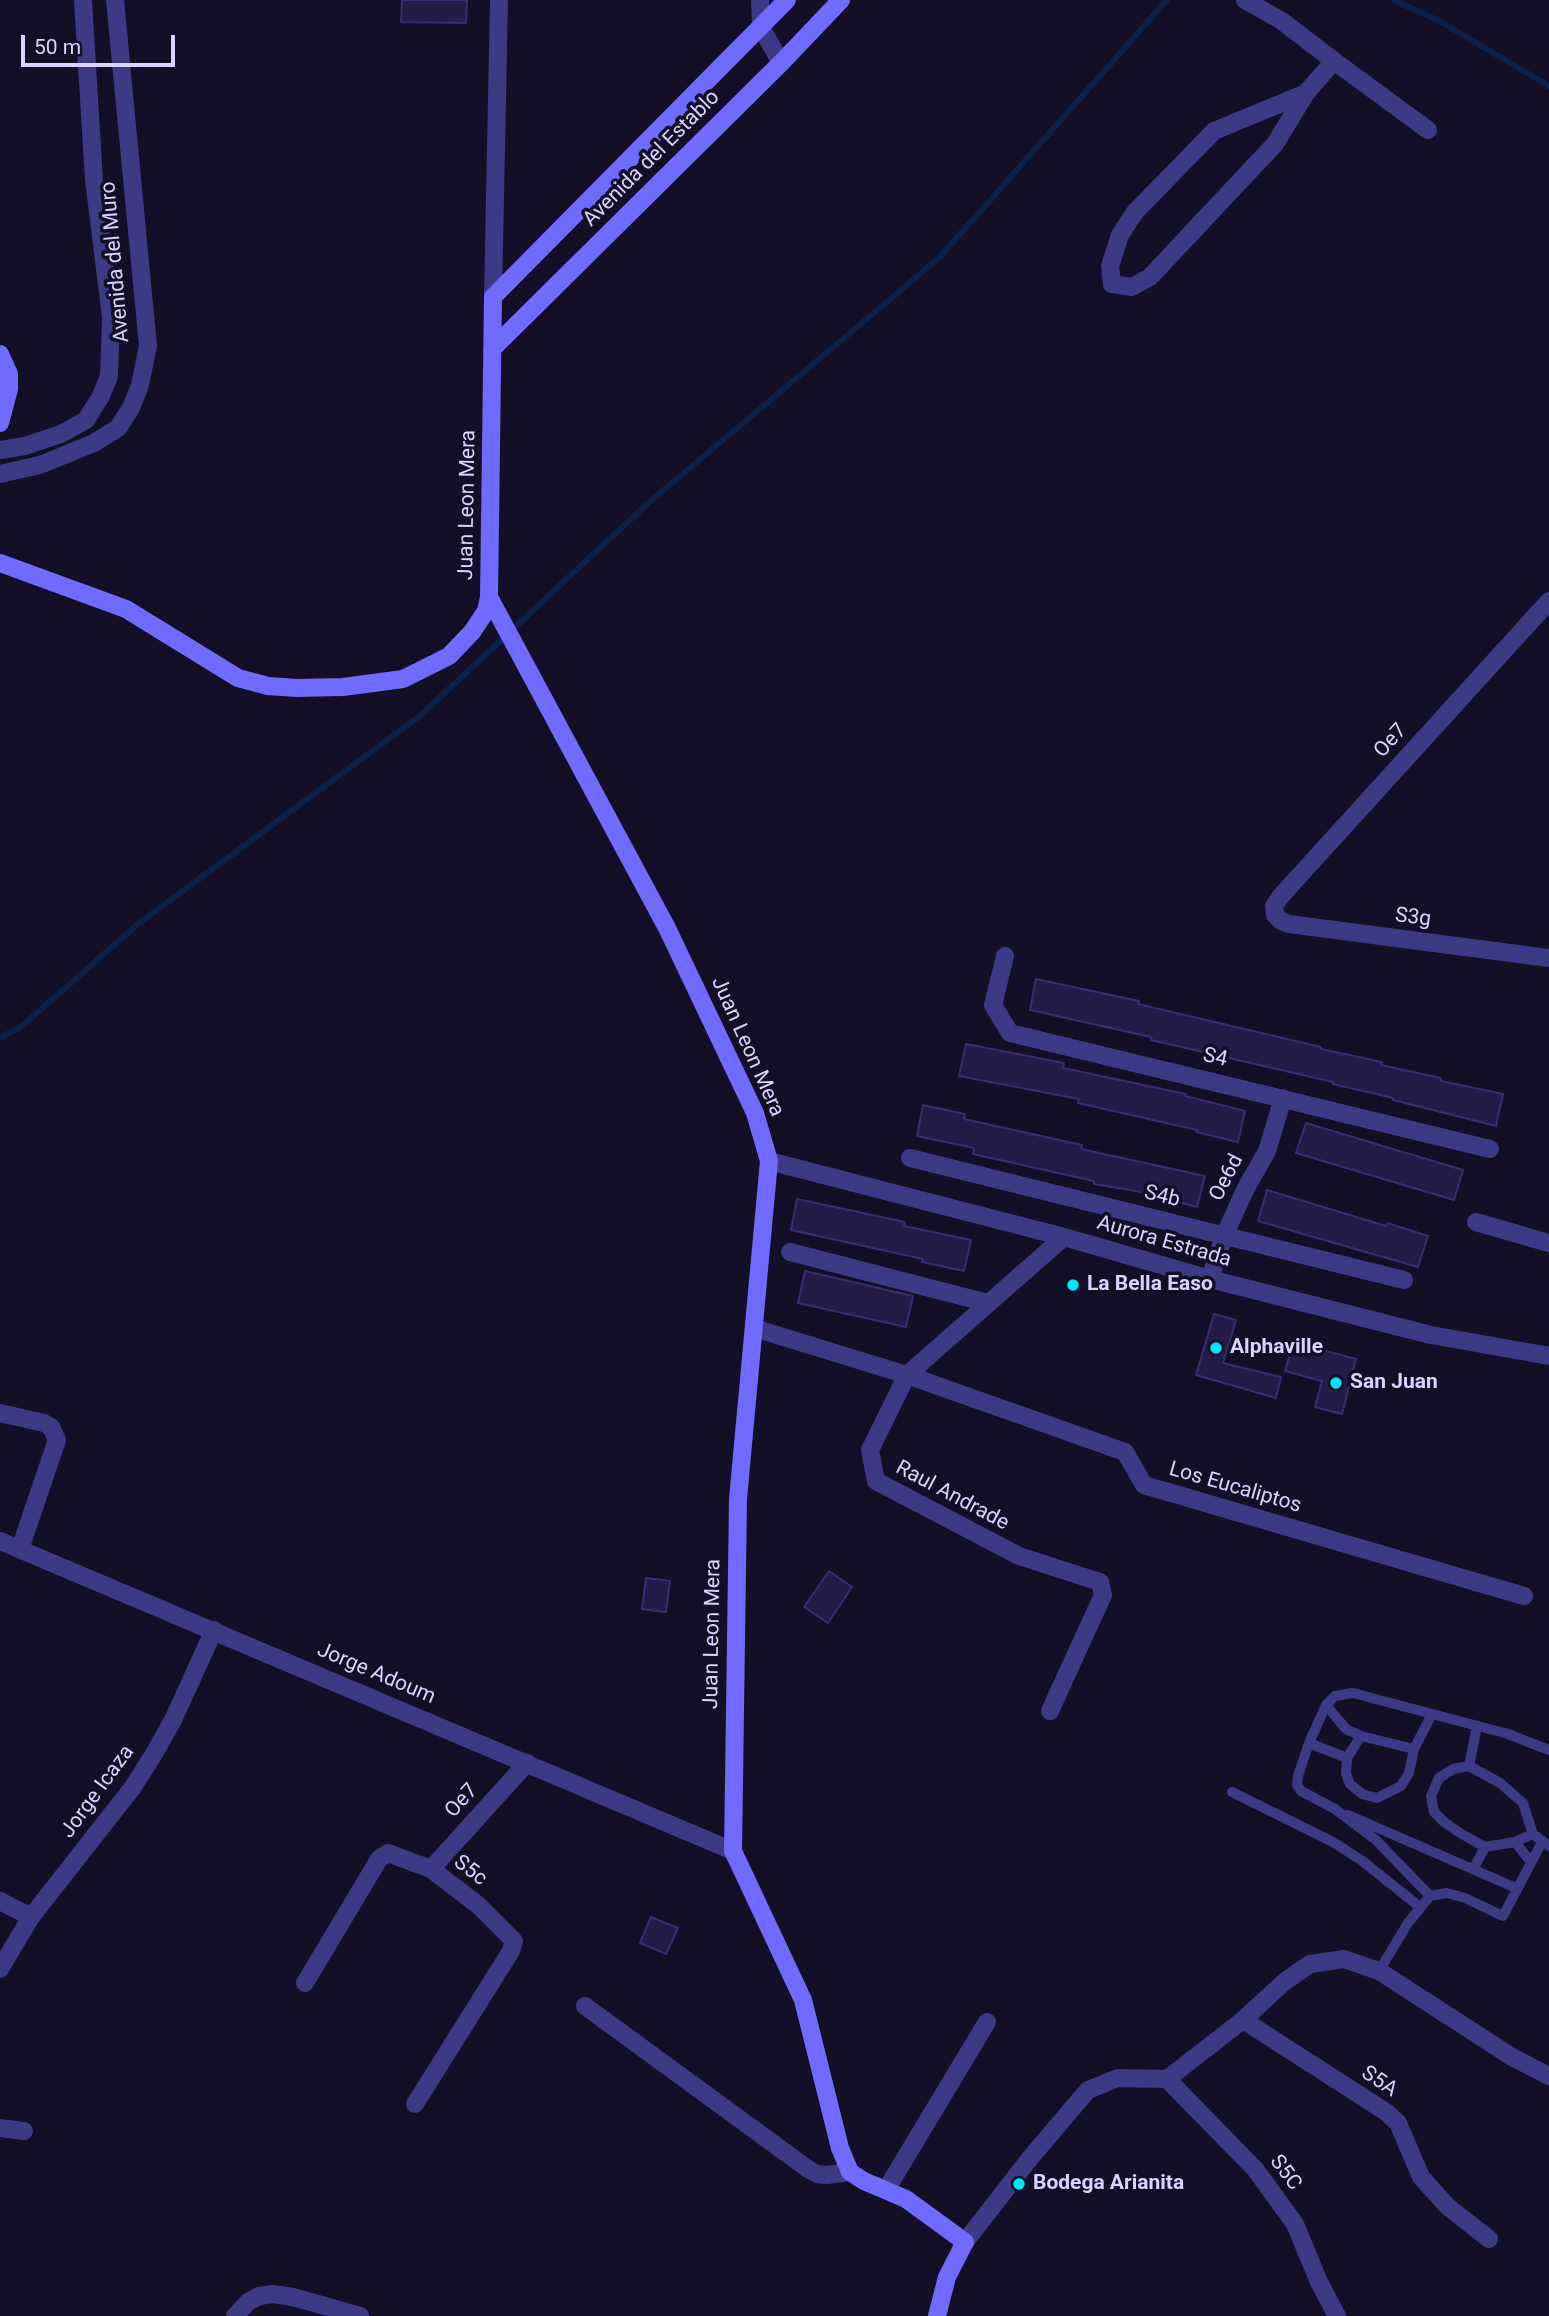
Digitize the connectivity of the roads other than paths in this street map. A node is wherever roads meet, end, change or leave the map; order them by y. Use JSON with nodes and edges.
{"nodes":[{"id":1,"x":83,"y":0,"type":"edge"},
{"id":2,"x":115,"y":0,"type":"edge"},
{"id":3,"x":499,"y":0,"type":"edge"},
{"id":4,"x":760,"y":0,"type":"edge"},
{"id":5,"x":787,"y":0,"type":"edge"},
{"id":6,"x":841,"y":0,"type":"edge"},
{"id":7,"x":1245,"y":0,"type":"edge"},
{"id":8,"x":761,"y":27,"type":"junction"},
{"id":9,"x":1335,"y":61,"type":"junction"},
{"id":10,"x":781,"y":63,"type":"junction"},
{"id":11,"x":1306,"y":93,"type":"junction"},
{"id":12,"x":1428,"y":130,"type":"dead end"},
{"id":13,"x":493,"y":297,"type":"junction"},
{"id":14,"x":492,"y":349,"type":"junction"},
{"id":15,"x":0,"y":354,"type":"edge"},
{"id":16,"x":0,"y":423,"type":"edge"},
{"id":17,"x":0,"y":450,"type":"edge"},
{"id":18,"x":0,"y":474,"type":"edge"},
{"id":19,"x":0,"y":563,"type":"edge"},
{"id":20,"x":489,"y":597,"type":"junction"},
{"id":21,"x":1549,"y":601,"type":"edge"},
{"id":22,"x":1275,"y":915,"type":"joint"},
{"id":23,"x":1005,"y":956,"type":"dead end"},
{"id":24,"x":1549,"y":958,"type":"edge"},
{"id":25,"x":1283,"y":1098,"type":"junction"},
{"id":26,"x":1490,"y":1149,"type":"dead end"},
{"id":27,"x":910,"y":1158,"type":"dead end"},
{"id":28,"x":769,"y":1161,"type":"junction"},
{"id":29,"x":1476,"y":1222,"type":"dead end"},
{"id":30,"x":1224,"y":1236,"type":"junction"},
{"id":31,"x":1064,"y":1237,"type":"junction"},
{"id":32,"x":1549,"y":1243,"type":"edge"},
{"id":33,"x":790,"y":1252,"type":"dead end"},
{"id":34,"x":1210,"y":1279,"type":"junction"},
{"id":35,"x":1404,"y":1280,"type":"dead end"},
{"id":36,"x":988,"y":1303,"type":"junction"},
{"id":37,"x":754,"y":1328,"type":"junction"},
{"id":38,"x":1549,"y":1356,"type":"edge"},
{"id":39,"x":907,"y":1375,"type":"junction"},
{"id":40,"x":0,"y":1412,"type":"edge"},
{"id":41,"x":0,"y":1541,"type":"edge"},
{"id":42,"x":20,"y":1549,"type":"junction"},
{"id":43,"x":1524,"y":1596,"type":"dead end"},
{"id":44,"x":214,"y":1630,"type":"junction"},
{"id":45,"x":1326,"y":1705,"type":"junction"},
{"id":46,"x":1050,"y":1711,"type":"dead end"},
{"id":47,"x":1432,"y":1714,"type":"junction"},
{"id":48,"x":1477,"y":1726,"type":"junction"},
{"id":49,"x":1361,"y":1736,"type":"junction"},
{"id":50,"x":1309,"y":1742,"type":"junction"},
{"id":51,"x":1414,"y":1749,"type":"junction"},
{"id":52,"x":1549,"y":1750,"type":"edge"},
{"id":53,"x":1347,"y":1759,"type":"junction"},
{"id":54,"x":527,"y":1763,"type":"junction"},
{"id":55,"x":1469,"y":1766,"type":"junction"},
{"id":56,"x":1233,"y":1792,"type":"dead end"},
{"id":57,"x":1335,"y":1809,"type":"junction"},
{"id":58,"x":1533,"y":1834,"type":"junction"},
{"id":59,"x":1515,"y":1842,"type":"junction"},
{"id":60,"x":1545,"y":1844,"type":"edge"},
{"id":61,"x":1485,"y":1847,"type":"junction"},
{"id":62,"x":733,"y":1851,"type":"junction"},
{"id":63,"x":1531,"y":1862,"type":"junction"},
{"id":64,"x":1474,"y":1868,"type":"junction"},
{"id":65,"x":431,"y":1869,"type":"junction"},
{"id":66,"x":1516,"y":1888,"type":"junction"},
{"id":67,"x":1430,"y":1896,"type":"junction"},
{"id":68,"x":0,"y":1901,"type":"edge"},
{"id":69,"x":1420,"y":1907,"type":"junction"},
{"id":70,"x":31,"y":1917,"type":"junction"},
{"id":71,"x":0,"y":1969,"type":"edge"},
{"id":72,"x":1379,"y":1971,"type":"junction"},
{"id":73,"x":305,"y":1983,"type":"dead end"},
{"id":74,"x":584,"y":2006,"type":"dead end"},
{"id":75,"x":1243,"y":2020,"type":"junction"},
{"id":76,"x":987,"y":2022,"type":"dead end"},
{"id":77,"x":1549,"y":2076,"type":"edge"},
{"id":78,"x":1167,"y":2079,"type":"junction"},
{"id":79,"x":415,"y":2104,"type":"dead end"},
{"id":80,"x":0,"y":2128,"type":"edge"},
{"id":81,"x":24,"y":2132,"type":"dead end"},
{"id":82,"x":850,"y":2172,"type":"junction"},
{"id":83,"x":886,"y":2190,"type":"junction"},
{"id":84,"x":1489,"y":2239,"type":"dead end"},
{"id":85,"x":965,"y":2242,"type":"junction"},
{"id":86,"x":235,"y":2316,"type":"edge"},
{"id":87,"x":360,"y":2316,"type":"edge"},
{"id":88,"x":937,"y":2316,"type":"edge"},
{"id":89,"x":1337,"y":2316,"type":"edge"}],
"edges":[{"from":1,"to":17,"type":"street"},
{"from":2,"to":18,"type":"street","name":"Avenida del Muro"},
{"from":3,"to":13,"type":"street","name":"Juan Leon Mera"},
{"from":4,"to":8,"type":"street"},
{"from":5,"to":8,"type":"street","name":"Avenida del Establo"},
{"from":6,"to":10,"type":"street","name":"Avenida del Establo"},
{"from":7,"to":9,"type":"street"},
{"from":8,"to":10,"type":"street"},
{"from":8,"to":13,"type":"street","name":"Avenida del Establo"},
{"from":9,"to":11,"type":"street"},
{"from":9,"to":12,"type":"street"},
{"from":10,"to":14,"type":"street","name":"Avenida del Establo"},
{"from":11,"to":11,"type":"street"},
{"from":13,"to":14,"type":"street","name":"Juan Leon Mera"},
{"from":14,"to":20,"type":"street","name":"Juan Leon Mera"},
{"from":15,"to":16,"type":"street"},
{"from":19,"to":20,"type":"street"},
{"from":20,"to":28,"type":"street","name":"Juan Leon Mera"},
{"from":21,"to":22,"type":"street","name":"Oe7"},
{"from":22,"to":24,"type":"street","name":"S3g"},
{"from":23,"to":25,"type":"street","name":"S4"},
{"from":25,"to":26,"type":"street","name":"S4"},
{"from":25,"to":30,"type":"street","name":"Oe6d"},
{"from":27,"to":30,"type":"street","name":"S4b"},
{"from":28,"to":31,"type":"street","name":"Aurora Estrada"},
{"from":28,"to":37,"type":"street","name":"Juan Leon Mera"},
{"from":29,"to":32,"type":"street"},
{"from":30,"to":34,"type":"street","name":"Oe6d"},
{"from":30,"to":35,"type":"street","name":"S4b"},
{"from":31,"to":34,"type":"street","name":"Aurora Estrada"},
{"from":31,"to":36,"type":"street","name":"Raul Andrade"},
{"from":33,"to":36,"type":"street"},
{"from":34,"to":38,"type":"street","name":"Aurora Estrada"},
{"from":36,"to":39,"type":"street","name":"Raul Andrade"},
{"from":37,"to":39,"type":"street","name":"Los Eucaliptos"},
{"from":37,"to":62,"type":"street","name":"Juan Leon Mera"},
{"from":39,"to":43,"type":"street","name":"Los Eucaliptos"},
{"from":39,"to":46,"type":"street","name":"Raul Andrade"},
{"from":40,"to":42,"type":"street"},
{"from":41,"to":42,"type":"street","name":"Jorge Adoum"},
{"from":42,"to":44,"type":"street","name":"Jorge Adoum"},
{"from":44,"to":54,"type":"street","name":"Jorge Adoum"},
{"from":44,"to":70,"type":"street","name":"Jorge Icaza"},
{"from":45,"to":47,"type":"lane"},
{"from":45,"to":49,"type":"lane"},
{"from":45,"to":50,"type":"lane"},
{"from":47,"to":48,"type":"lane"},
{"from":47,"to":51,"type":"lane"},
{"from":48,"to":52,"type":"lane"},
{"from":48,"to":55,"type":"lane"},
{"from":49,"to":51,"type":"lane"},
{"from":49,"to":53,"type":"lane"},
{"from":50,"to":53,"type":"lane"},
{"from":50,"to":57,"type":"lane"},
{"from":51,"to":53,"type":"lane"},
{"from":54,"to":62,"type":"street","name":"Jorge Adoum"},
{"from":54,"to":65,"type":"street","name":"Oe7"},
{"from":55,"to":58,"type":"lane"},
{"from":55,"to":61,"type":"lane"},
{"from":56,"to":69,"type":"lane"},
{"from":57,"to":64,"type":"lane"},
{"from":57,"to":67,"type":"lane"},
{"from":58,"to":59,"type":"lane"},
{"from":58,"to":60,"type":"lane"},
{"from":59,"to":61,"type":"lane"},
{"from":59,"to":63,"type":"lane"},
{"from":60,"to":63,"type":"lane"},
{"from":61,"to":64,"type":"lane"},
{"from":62,"to":82,"type":"street","name":"Juan Leon Mera"},
{"from":63,"to":66,"type":"lane"},
{"from":64,"to":66,"type":"lane"},
{"from":65,"to":73,"type":"street","name":"S5c"},
{"from":65,"to":79,"type":"street","name":"S5c"},
{"from":66,"to":67,"type":"lane"},
{"from":67,"to":69,"type":"lane"},
{"from":68,"to":70,"type":"street"},
{"from":69,"to":72,"type":"lane"},
{"from":70,"to":71,"type":"street","name":"Jorge Icaza"},
{"from":72,"to":75,"type":"street"},
{"from":72,"to":77,"type":"street"},
{"from":74,"to":82,"type":"street"},
{"from":75,"to":78,"type":"street"},
{"from":75,"to":84,"type":"street","name":"S5A"},
{"from":76,"to":83,"type":"street"},
{"from":78,"to":85,"type":"street"},
{"from":78,"to":89,"type":"street","name":"S5C"},
{"from":80,"to":81,"type":"street"},
{"from":82,"to":83,"type":"street"},
{"from":83,"to":85,"type":"street"},
{"from":85,"to":88,"type":"street"},
{"from":86,"to":87,"type":"street"}]}
